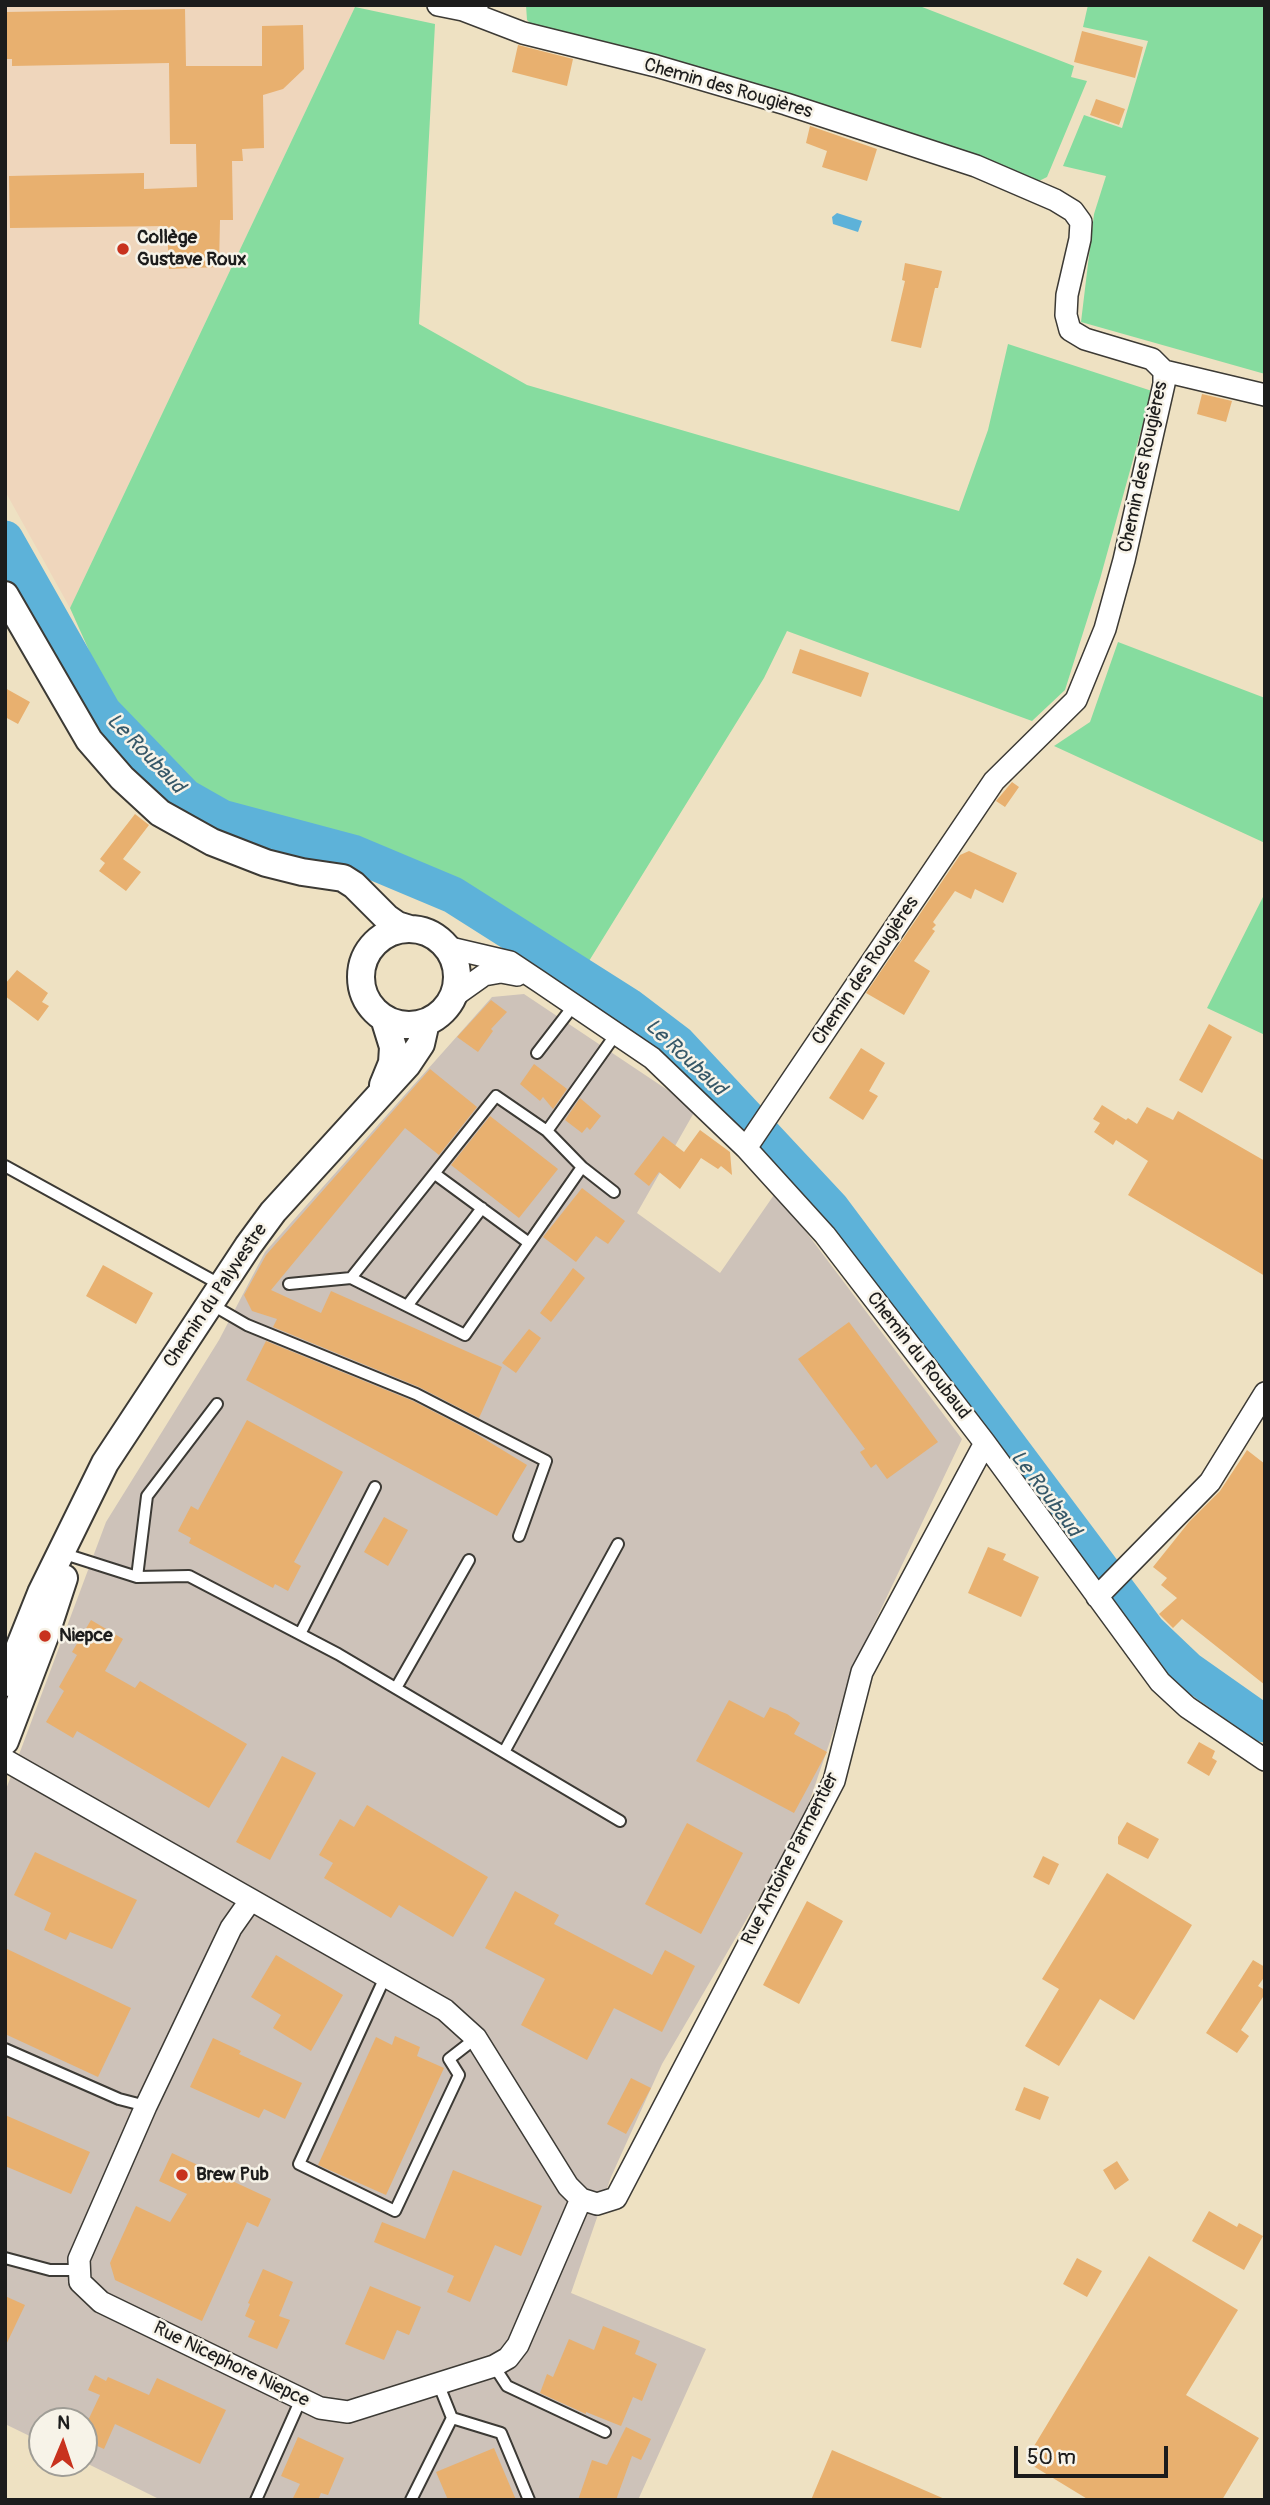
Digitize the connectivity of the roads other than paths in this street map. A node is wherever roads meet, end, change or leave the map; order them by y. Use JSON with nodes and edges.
{"nodes":[{"id":1,"x":438,"y":5,"type":"edge"},
{"id":2,"x":486,"y":5,"type":"edge"},
{"id":3,"x":463,"y":10,"type":"junction"},
{"id":4,"x":1164,"y":371,"type":"junction"},
{"id":5,"x":1265,"y":395,"type":"edge"},
{"id":6,"x":5,"y":595,"type":"edge"},
{"id":7,"x":302,"y":872,"type":"junction"},
{"id":8,"x":410,"y":929,"type":"junction"},
{"id":9,"x":446,"y":947,"type":"junction"},
{"id":10,"x":364,"y":958,"type":"junction"},
{"id":11,"x":540,"y":982,"type":"junction"},
{"id":12,"x":453,"y":997,"type":"junction"},
{"id":13,"x":574,"y":1005,"type":"junction"},
{"id":14,"x":384,"y":1018,"type":"junction"},
{"id":15,"x":426,"y":1022,"type":"junction"},
{"id":16,"x":616,"y":1034,"type":"junction"},
{"id":17,"x":537,"y":1053,"type":"dead end"},
{"id":18,"x":372,"y":1101,"type":"junction"},
{"id":19,"x":547,"y":1131,"type":"junction"},
{"id":20,"x":749,"y":1143,"type":"junction"},
{"id":21,"x":5,"y":1166,"type":"edge"},
{"id":22,"x":582,"y":1167,"type":"junction"},
{"id":23,"x":435,"y":1174,"type":"junction"},
{"id":24,"x":614,"y":1192,"type":"dead end"},
{"id":25,"x":482,"y":1208,"type":"junction"},
{"id":26,"x":529,"y":1243,"type":"junction"},
{"id":27,"x":351,"y":1278,"type":"junction"},
{"id":28,"x":289,"y":1284,"type":"dead end"},
{"id":29,"x":215,"y":1294,"type":"junction"},
{"id":30,"x":407,"y":1306,"type":"junction"},
{"id":31,"x":1265,"y":1393,"type":"edge"},
{"id":32,"x":218,"y":1404,"type":"dead end"},
{"id":33,"x":985,"y":1443,"type":"junction"},
{"id":34,"x":375,"y":1487,"type":"dead end"},
{"id":35,"x":83,"y":1507,"type":"junction"},
{"id":36,"x":519,"y":1536,"type":"dead end"},
{"id":37,"x":618,"y":1545,"type":"dead end"},
{"id":38,"x":71,"y":1556,"type":"junction"},
{"id":39,"x":469,"y":1560,"type":"dead end"},
{"id":40,"x":137,"y":1577,"type":"junction"},
{"id":41,"x":1098,"y":1596,"type":"junction"},
{"id":42,"x":300,"y":1634,"type":"junction"},
{"id":43,"x":5,"y":1683,"type":"edge"},
{"id":44,"x":397,"y":1688,"type":"junction"},
{"id":45,"x":5,"y":1741,"type":"edge"},
{"id":46,"x":504,"y":1752,"type":"junction"},
{"id":47,"x":5,"y":1760,"type":"edge"},
{"id":48,"x":1265,"y":1760,"type":"edge"},
{"id":49,"x":620,"y":1821,"type":"dead end"},
{"id":50,"x":250,"y":1901,"type":"junction"},
{"id":51,"x":386,"y":1975,"type":"junction"},
{"id":52,"x":476,"y":2038,"type":"junction"},
{"id":53,"x":5,"y":2049,"type":"edge"},
{"id":54,"x":146,"y":2106,"type":"junction"},
{"id":55,"x":581,"y":2199,"type":"junction"},
{"id":56,"x":5,"y":2258,"type":"edge"},
{"id":57,"x":78,"y":2270,"type":"junction"},
{"id":58,"x":494,"y":2366,"type":"junction"},
{"id":59,"x":438,"y":2383,"type":"junction"},
{"id":60,"x":301,"y":2399,"type":"junction"},
{"id":61,"x":452,"y":2418,"type":"junction"},
{"id":62,"x":605,"y":2432,"type":"dead end"},
{"id":63,"x":256,"y":2500,"type":"edge"},
{"id":64,"x":411,"y":2500,"type":"edge"},
{"id":65,"x":529,"y":2500,"type":"edge"}],
"edges":[{"from":1,"to":3,"type":"street"},
{"from":2,"to":3,"type":"street"},
{"from":3,"to":4,"type":"street","name":"Chemin des Rougières"},
{"from":4,"to":5,"type":"street"},
{"from":4,"to":20,"type":"street","name":"Chemin des Rougières"},
{"from":6,"to":7,"type":"street"},
{"from":7,"to":8,"type":"street"},
{"from":7,"to":10,"type":"street"},
{"from":8,"to":9,"type":"street"},
{"from":8,"to":10,"type":"street"},
{"from":9,"to":11,"type":"street","name":"Chemin du Roubaud"},
{"from":9,"to":12,"type":"street"},
{"from":10,"to":14,"type":"street"},
{"from":11,"to":12,"type":"street","name":"Chemin du Roubaud"},
{"from":11,"to":13,"type":"street","name":"Chemin du Roubaud"},
{"from":12,"to":15,"type":"street"},
{"from":13,"to":16,"type":"street","name":"Chemin du Roubaud"},
{"from":13,"to":17,"type":"lane"},
{"from":14,"to":15,"type":"street"},
{"from":14,"to":18,"type":"street","name":"Chemin du Palyvestre"},
{"from":15,"to":18,"type":"street","name":"Chemin du Palyvestre"},
{"from":16,"to":19,"type":"lane"},
{"from":16,"to":20,"type":"street","name":"Chemin du Roubaud"},
{"from":18,"to":29,"type":"street","name":"Chemin du Palyvestre"},
{"from":19,"to":22,"type":"lane"},
{"from":19,"to":23,"type":"lane"},
{"from":20,"to":33,"type":"street","name":"Chemin du Roubaud"},
{"from":21,"to":29,"type":"lane"},
{"from":22,"to":24,"type":"lane"},
{"from":22,"to":26,"type":"lane"},
{"from":23,"to":25,"type":"lane"},
{"from":23,"to":27,"type":"lane"},
{"from":25,"to":26,"type":"lane"},
{"from":25,"to":30,"type":"lane"},
{"from":26,"to":30,"type":"lane"},
{"from":27,"to":28,"type":"lane"},
{"from":27,"to":30,"type":"lane"},
{"from":29,"to":35,"type":"street","name":"Chemin du Palyvestre"},
{"from":29,"to":36,"type":"lane"},
{"from":31,"to":41,"type":"street"},
{"from":32,"to":40,"type":"lane"},
{"from":33,"to":41,"type":"street","name":"Chemin du Roubaud"},
{"from":33,"to":55,"type":"street","name":"Rue Antoine Parmentier"},
{"from":34,"to":42,"type":"lane"},
{"from":35,"to":38,"type":"street","name":"Chemin du Palyvestre"},
{"from":35,"to":43,"type":"street","name":"Chemin du Palyvestre"},
{"from":37,"to":46,"type":"lane"},
{"from":38,"to":40,"type":"lane"},
{"from":38,"to":45,"type":"street","name":"Chemin du Palyvestre"},
{"from":39,"to":44,"type":"lane"},
{"from":40,"to":42,"type":"lane"},
{"from":41,"to":48,"type":"street","name":"Chemin du Roubaud"},
{"from":42,"to":44,"type":"lane"},
{"from":44,"to":46,"type":"lane"},
{"from":46,"to":49,"type":"lane"},
{"from":47,"to":50,"type":"street"},
{"from":50,"to":51,"type":"street"},
{"from":50,"to":54,"type":"street"},
{"from":51,"to":52,"type":"street"},
{"from":51,"to":52,"type":"lane"},
{"from":52,"to":55,"type":"street"},
{"from":53,"to":54,"type":"lane"},
{"from":54,"to":57,"type":"street"},
{"from":55,"to":58,"type":"street","name":"Rue Nicephore Niepce"},
{"from":56,"to":57,"type":"lane"},
{"from":57,"to":60,"type":"street","name":"Rue Nicephore Niepce"},
{"from":58,"to":59,"type":"street","name":"Rue Nicephore Niepce"},
{"from":58,"to":62,"type":"lane"},
{"from":59,"to":60,"type":"street","name":"Rue Nicephore Niepce"},
{"from":59,"to":61,"type":"lane"},
{"from":60,"to":63,"type":"lane"},
{"from":61,"to":64,"type":"lane"},
{"from":61,"to":65,"type":"lane"}]}
